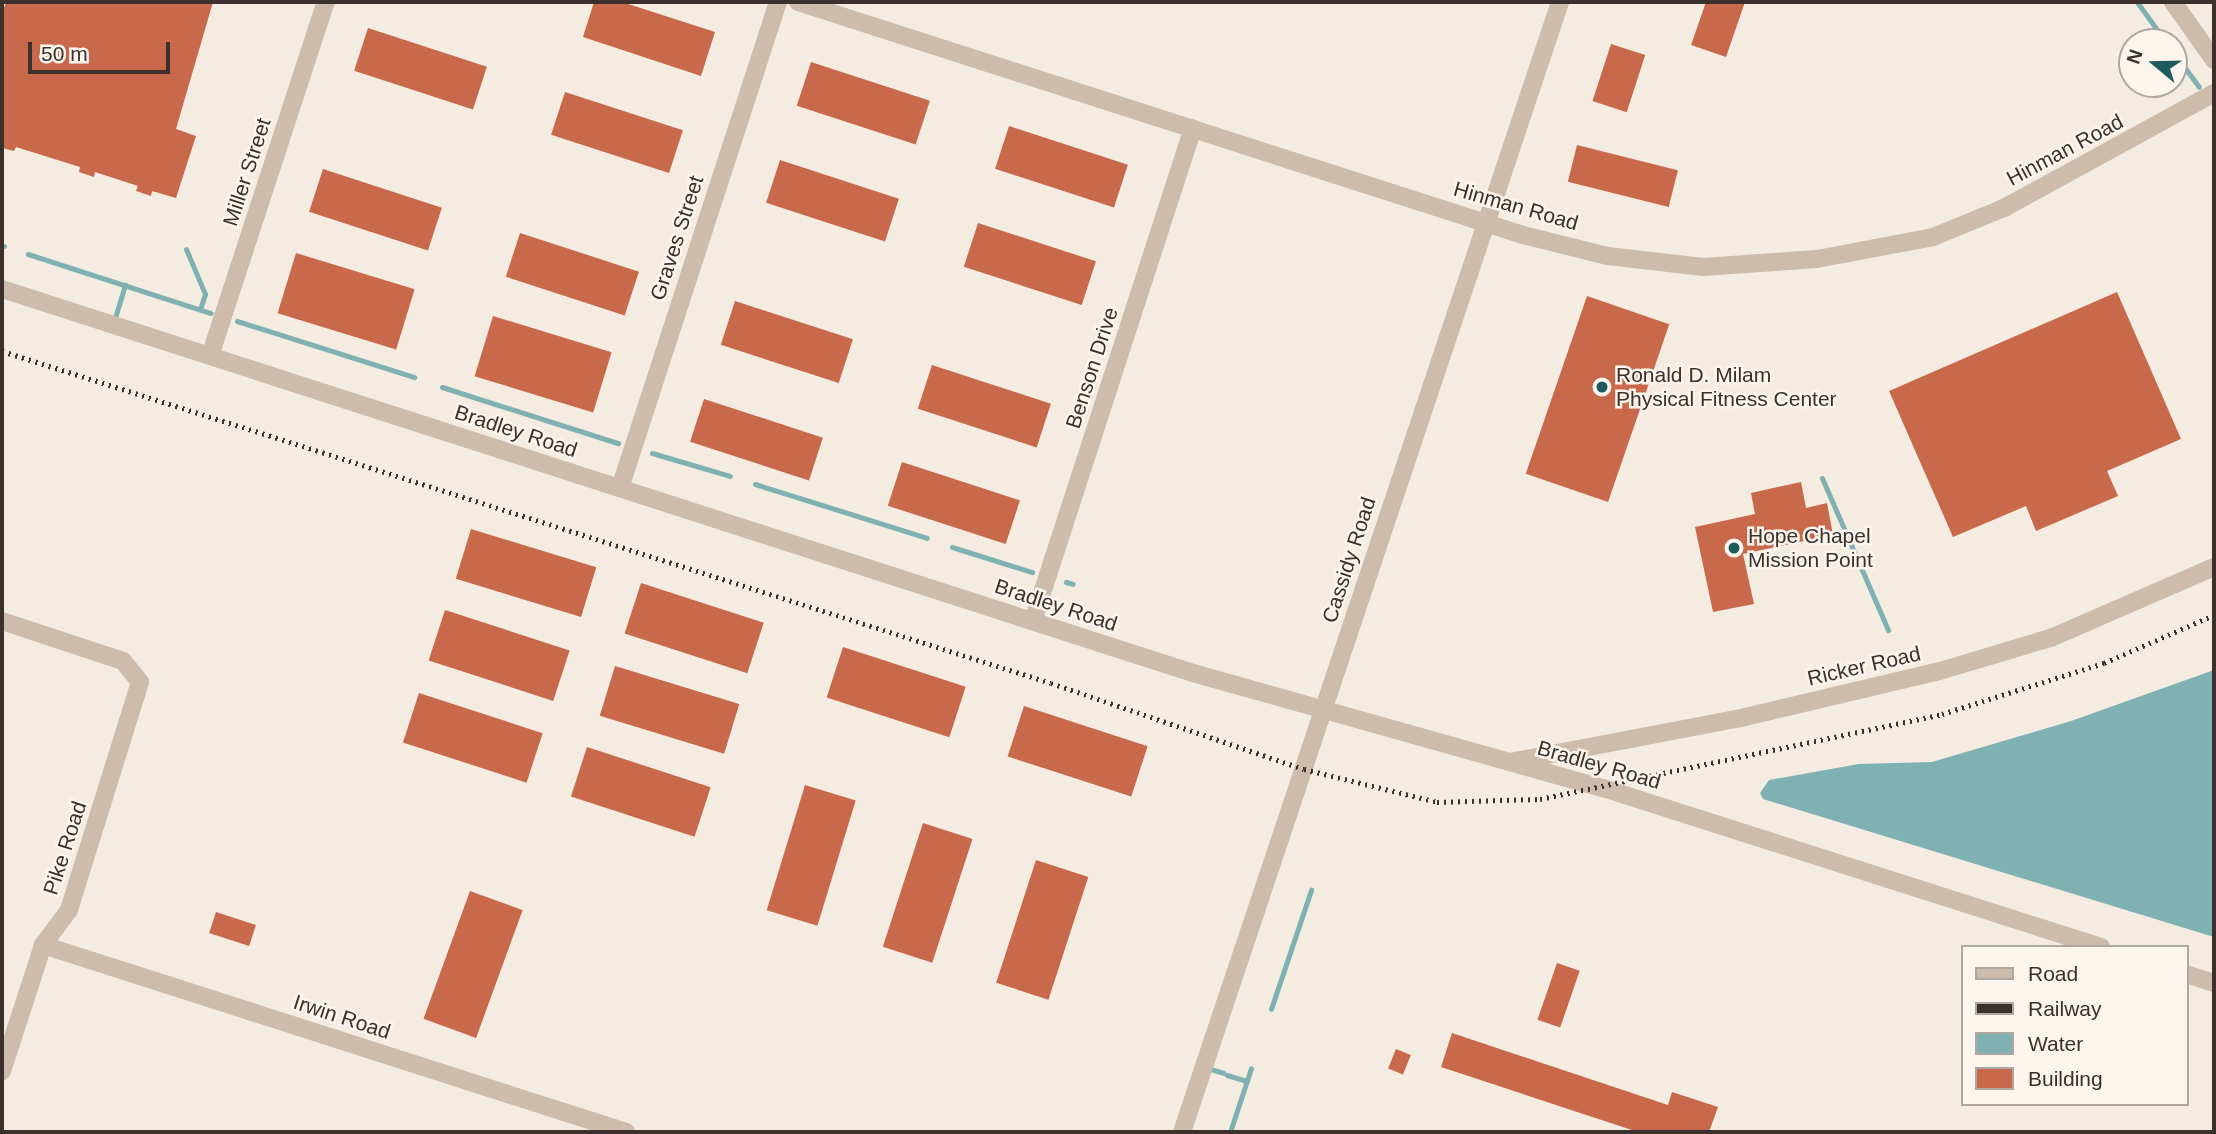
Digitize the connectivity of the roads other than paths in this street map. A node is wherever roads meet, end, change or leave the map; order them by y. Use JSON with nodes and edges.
{"nodes":[{"id":1,"x":326,"y":2,"type":"edge"},
{"id":2,"x":778,"y":2,"type":"edge"},
{"id":3,"x":798,"y":2,"type":"edge"},
{"id":4,"x":1560,"y":2,"type":"edge"},
{"id":5,"x":2173,"y":2,"type":"edge"},
{"id":6,"x":2214,"y":60,"type":"edge"},
{"id":7,"x":2214,"y":93,"type":"edge"},
{"id":8,"x":1193,"y":128,"type":"junction"},
{"id":9,"x":1486,"y":222,"type":"junction"},
{"id":10,"x":2,"y":289,"type":"edge"},
{"id":11,"x":211,"y":356,"type":"junction"},
{"id":12,"x":620,"y":488,"type":"junction"},
{"id":13,"x":2214,"y":567,"type":"edge"},
{"id":14,"x":2,"y":621,"type":"edge"},
{"id":15,"x":1033,"y":621,"type":"junction"},
{"id":16,"x":1323,"y":710,"type":"junction"},
{"id":17,"x":1510,"y":762,"type":"junction"},
{"id":18,"x":43,"y":944,"type":"junction"},
{"id":19,"x":2095,"y":945,"type":"edge"},
{"id":20,"x":2188,"y":975,"type":"edge"},
{"id":21,"x":2214,"y":983,"type":"edge"},
{"id":22,"x":2,"y":1071,"type":"edge"},
{"id":23,"x":617,"y":1131,"type":"edge"},
{"id":24,"x":1182,"y":1132,"type":"edge"}],
"edges":[{"from":1,"to":11,"type":"street","name":"Miller Street"},
{"from":2,"to":12,"type":"street","name":"Graves Street"},
{"from":3,"to":8,"type":"street","name":"Hinman Road"},
{"from":4,"to":9,"type":"street","name":"Cassidy Road"},
{"from":5,"to":6,"type":"street"},
{"from":7,"to":9,"type":"street","name":"Hinman Road"},
{"from":8,"to":9,"type":"street","name":"Hinman Road"},
{"from":8,"to":15,"type":"street","name":"Benson Drive"},
{"from":9,"to":16,"type":"street","name":"Cassidy Road"},
{"from":10,"to":11,"type":"street","name":"Bradley Road"},
{"from":11,"to":12,"type":"street","name":"Bradley Road"},
{"from":12,"to":15,"type":"street","name":"Bradley Road"},
{"from":13,"to":17,"type":"street","name":"Ricker Road"},
{"from":14,"to":18,"type":"street","name":"Pike Road"},
{"from":15,"to":16,"type":"street","name":"Bradley Road"},
{"from":16,"to":17,"type":"street","name":"Bradley Road"},
{"from":16,"to":24,"type":"street","name":"Cassidy Road"},
{"from":17,"to":19,"type":"street","name":"Bradley Road"},
{"from":18,"to":22,"type":"street","name":"Pike Road"},
{"from":18,"to":23,"type":"street","name":"Irwin Road"},
{"from":20,"to":21,"type":"street"}]}
